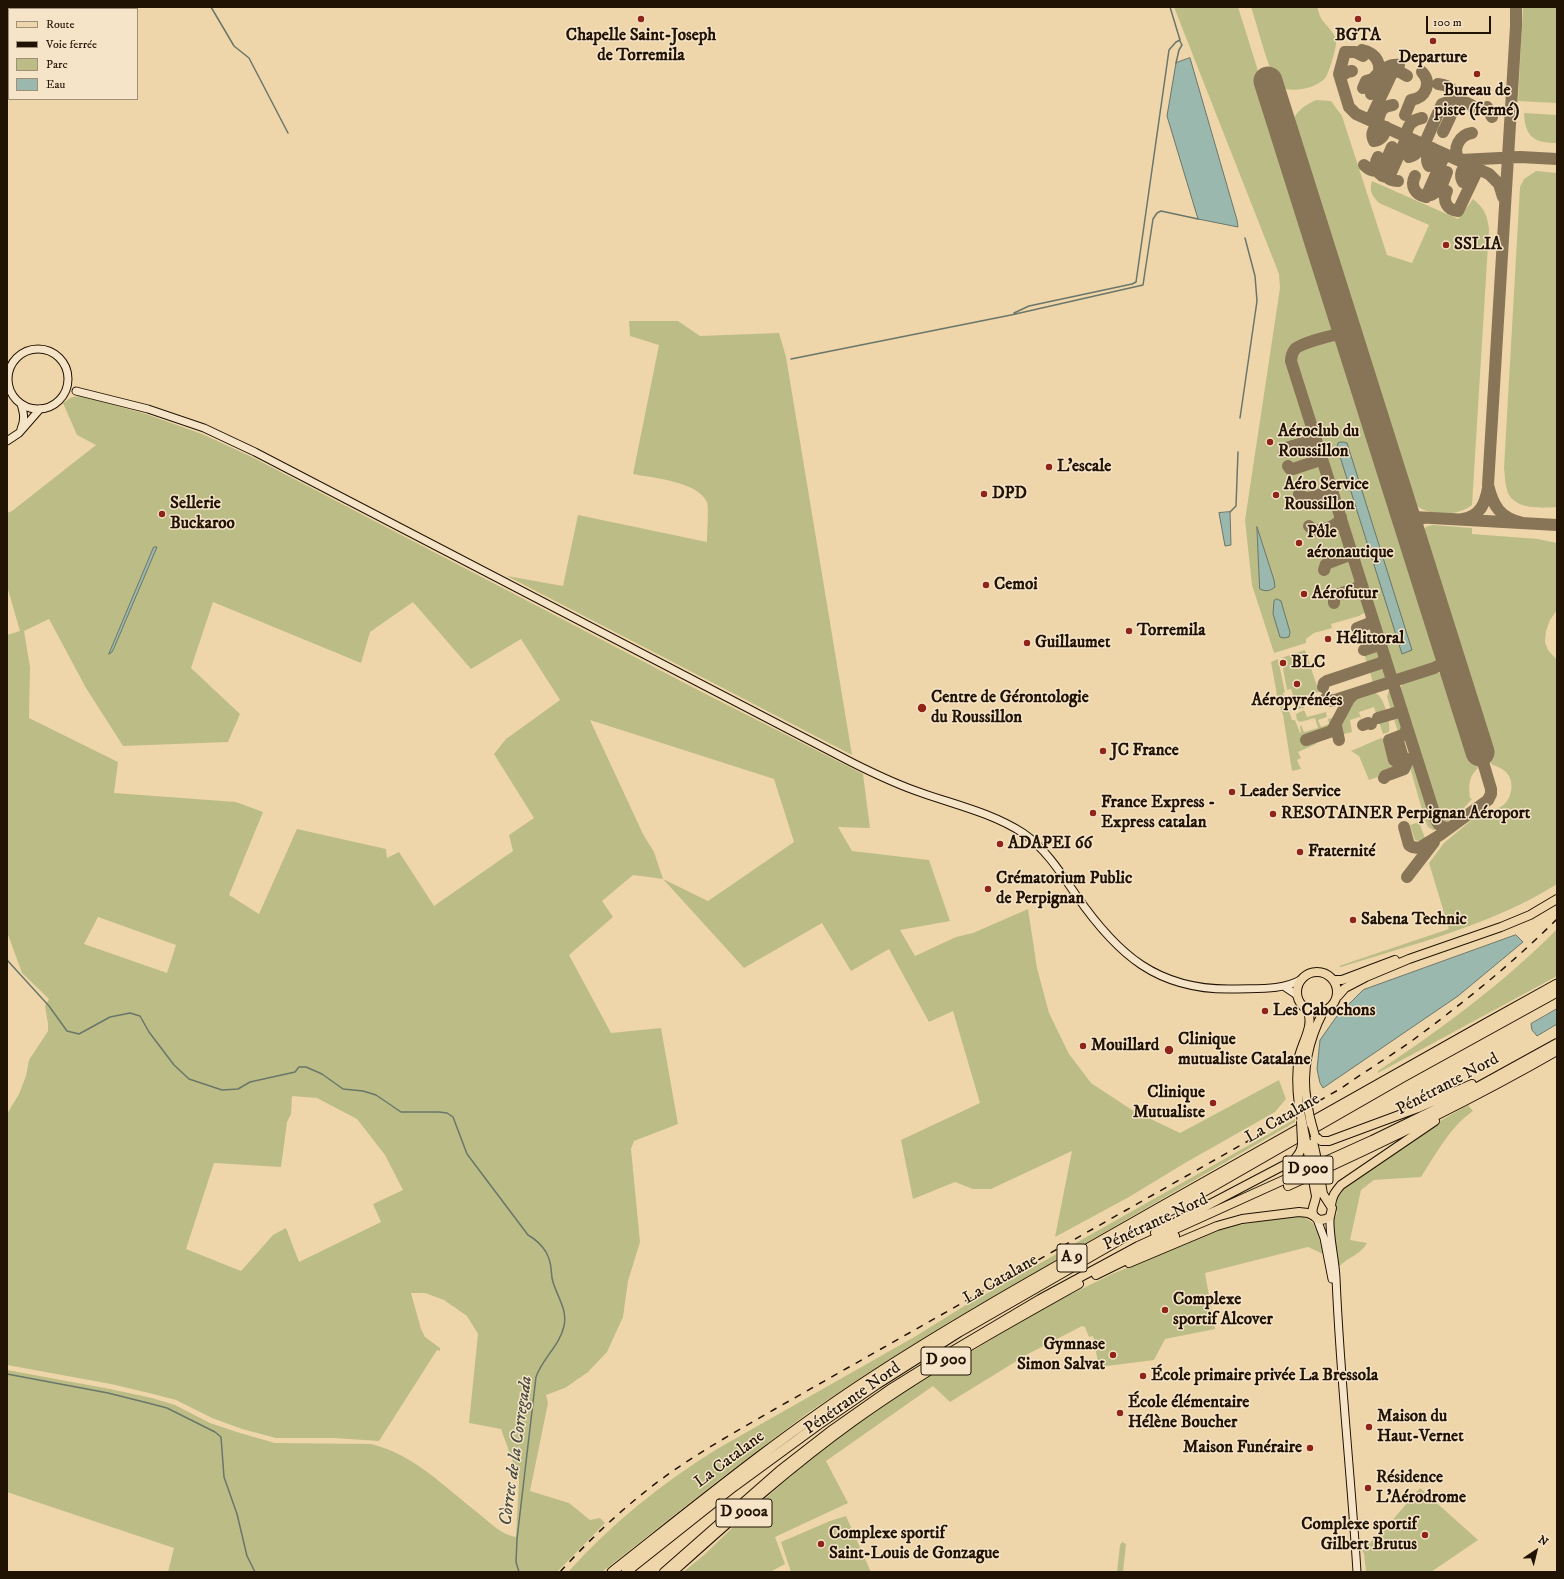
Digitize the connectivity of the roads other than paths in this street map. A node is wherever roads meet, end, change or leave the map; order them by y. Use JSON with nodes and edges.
{"nodes":[{"id":1,"x":76,"y":390,"type":"dead end"},
{"id":2,"x":21,"y":404,"type":"junction"},
{"id":3,"x":40,"y":409,"type":"junction"},
{"id":4,"x":19,"y":433,"type":"junction"},
{"id":5,"x":7,"y":441,"type":"edge"},
{"id":6,"x":1557,"y":895,"type":"edge"},
{"id":7,"x":1557,"y":899,"type":"edge"},
{"id":8,"x":1302,"y":979,"type":"junction"},
{"id":9,"x":1334,"y":980,"type":"junction"},
{"id":10,"x":1557,"y":984,"type":"edge"},
{"id":11,"x":1285,"y":987,"type":"junction"},
{"id":12,"x":1557,"y":992,"type":"edge"},
{"id":13,"x":1297,"y":995,"type":"junction"},
{"id":14,"x":1338,"y":996,"type":"junction"},
{"id":15,"x":1308,"y":1010,"type":"junction"},
{"id":16,"x":1323,"y":1012,"type":"junction"},
{"id":17,"x":1557,"y":1043,"type":"edge"},
{"id":18,"x":1557,"y":1051,"type":"edge"},
{"id":19,"x":1528,"y":1067,"type":"junction"},
{"id":20,"x":1309,"y":1139,"type":"junction"},
{"id":21,"x":1316,"y":1178,"type":"junction"},
{"id":22,"x":1331,"y":1206,"type":"junction"},
{"id":23,"x":1316,"y":1217,"type":"junction"},
{"id":24,"x":1330,"y":1217,"type":"junction"},
{"id":25,"x":1089,"y":1278,"type":"junction"},
{"id":26,"x":1055,"y":1291,"type":"junction"},
{"id":27,"x":1336,"y":1294,"type":"junction"},
{"id":28,"x":809,"y":1454,"type":"junction"},
{"id":29,"x":732,"y":1511,"type":"junction"},
{"id":30,"x":612,"y":1572,"type":"edge"},
{"id":31,"x":626,"y":1572,"type":"edge"},
{"id":32,"x":657,"y":1572,"type":"edge"},
{"id":33,"x":664,"y":1572,"type":"edge"},
{"id":34,"x":673,"y":1572,"type":"edge"},
{"id":35,"x":678,"y":1572,"type":"edge"},
{"id":36,"x":1357,"y":1572,"type":"edge"}],
"edges":[{"from":1,"to":11,"type":"main road"},
{"from":2,"to":3,"type":"main road"},
{"from":2,"to":3,"type":"main road"},
{"from":2,"to":4,"type":"main road"},
{"from":3,"to":4,"type":"main road"},
{"from":4,"to":5,"type":"main road"},
{"from":6,"to":9,"type":"main road"},
{"from":7,"to":14,"type":"main road"},
{"from":8,"to":9,"type":"main road"},
{"from":8,"to":11,"type":"main road"},
{"from":8,"to":13,"type":"main road"},
{"from":9,"to":14,"type":"main road"},
{"from":10,"to":30,"type":"highway","name":"La Catalane","number":"A 9"},
{"from":11,"to":13,"type":"main road"},
{"from":12,"to":31,"type":"highway","name":"La Catalane","number":"A 9"},
{"from":13,"to":15,"type":"main road"},
{"from":14,"to":16,"type":"main road"},
{"from":15,"to":16,"type":"main road"},
{"from":15,"to":20,"type":"main road","bridge":true},
{"from":16,"to":20,"type":"main road","bridge":true},
{"from":17,"to":20,"type":"main road"},
{"from":17,"to":26,"type":"main road","name":"Pénétrante Nord","number":"D 900"},
{"from":18,"to":19,"type":"main road","name":"Pénétrante Nord","number":"D 900"},
{"from":19,"to":22,"type":"main road"},
{"from":19,"to":25,"type":"main road","name":"Pénétrante Nord","number":"D 900"},
{"from":20,"to":21,"type":"main road","bridge":true},
{"from":20,"to":26,"type":"main road"},
{"from":21,"to":22,"type":"main road"},
{"from":21,"to":23,"type":"main road"},
{"from":22,"to":24,"type":"main road"},
{"from":23,"to":24,"type":"main road"},
{"from":23,"to":25,"type":"main road"},
{"from":23,"to":27,"type":"main road"},
{"from":24,"to":27,"type":"main road"},
{"from":25,"to":28,"type":"main road","name":"Pénétrante Nord","number":"D 900"},
{"from":26,"to":29,"type":"main road","name":"Pénétrante Nord","number":"D 900"},
{"from":27,"to":36,"type":"main road"},
{"from":28,"to":34,"type":"main road","number":"D 900"},
{"from":28,"to":35,"type":"main road","number":"D 900a"},
{"from":29,"to":32,"type":"main road","number":"D 900a"},
{"from":29,"to":33,"type":"main road","number":"D 900"}]}
